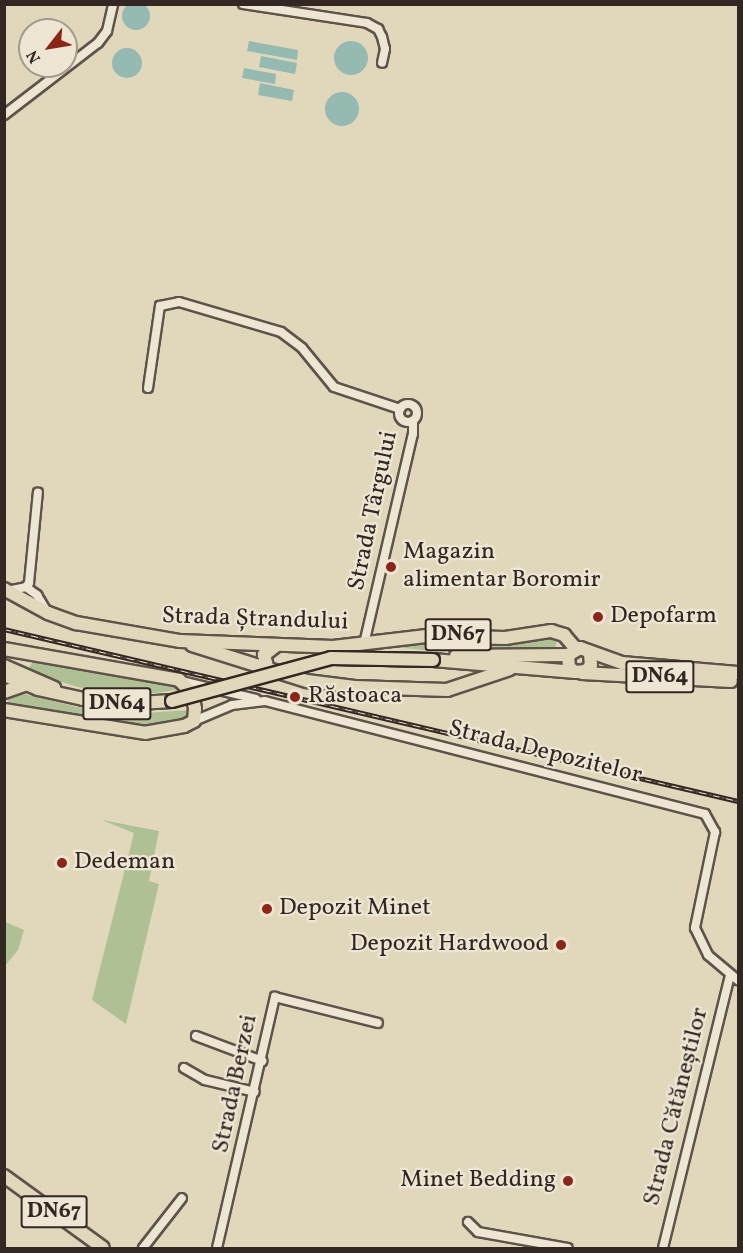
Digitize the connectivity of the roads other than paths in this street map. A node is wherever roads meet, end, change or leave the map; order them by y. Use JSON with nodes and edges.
{"nodes":[{"id":1,"x":113,"y":4,"type":"edge"},
{"id":2,"x":243,"y":4,"type":"edge"},
{"id":3,"x":382,"y":63,"type":"dead end"},
{"id":4,"x":4,"y":115,"type":"edge"},
{"id":5,"x":148,"y":388,"type":"dead end"},
{"id":6,"x":400,"y":409,"type":"junction"},
{"id":7,"x":413,"y":421,"type":"junction"},
{"id":8,"x":38,"y":492,"type":"dead end"},
{"id":9,"x":26,"y":587,"type":"junction"},
{"id":10,"x":6,"y":590,"type":"edge"},
{"id":11,"x":48,"y":613,"type":"junction"},
{"id":12,"x":180,"y":641,"type":"junction"},
{"id":13,"x":364,"y":644,"type":"junction"},
{"id":14,"x":277,"y":645,"type":"junction"},
{"id":15,"x":4,"y":650,"type":"edge"},
{"id":16,"x":572,"y":652,"type":"junction"},
{"id":17,"x":28,"y":654,"type":"junction"},
{"id":18,"x":590,"y":654,"type":"junction"},
{"id":19,"x":434,"y":660,"type":"junction"},
{"id":20,"x":4,"y":666,"type":"edge"},
{"id":21,"x":510,"y":669,"type":"junction"},
{"id":22,"x":268,"y":670,"type":"junction"},
{"id":23,"x":579,"y":673,"type":"junction"},
{"id":24,"x":738,"y":674,"type":"edge"},
{"id":25,"x":4,"y":675,"type":"edge"},
{"id":26,"x":23,"y":679,"type":"junction"},
{"id":27,"x":179,"y":680,"type":"junction"},
{"id":28,"x":738,"y":682,"type":"edge"},
{"id":29,"x":4,"y":692,"type":"edge"},
{"id":30,"x":265,"y":701,"type":"junction"},
{"id":31,"x":4,"y":710,"type":"edge"},
{"id":32,"x":194,"y":721,"type":"junction"},
{"id":33,"x":730,"y":975,"type":"junction"},
{"id":34,"x":738,"y":980,"type":"edge"},
{"id":35,"x":378,"y":1023,"type":"dead end"},
{"id":36,"x":196,"y":1036,"type":"dead end"},
{"id":37,"x":262,"y":1061,"type":"junction"},
{"id":38,"x":184,"y":1068,"type":"dead end"},
{"id":39,"x":255,"y":1092,"type":"junction"},
{"id":40,"x":4,"y":1176,"type":"edge"},
{"id":41,"x":182,"y":1198,"type":"dead end"},
{"id":42,"x":468,"y":1222,"type":"dead end"},
{"id":43,"x":97,"y":1247,"type":"edge"},
{"id":44,"x":143,"y":1248,"type":"edge"},
{"id":45,"x":217,"y":1248,"type":"edge"},
{"id":46,"x":567,"y":1248,"type":"edge"},
{"id":47,"x":663,"y":1248,"type":"edge"}],
"edges":[{"from":1,"to":4,"type":"street"},
{"from":2,"to":3,"type":"street"},
{"from":5,"to":6,"type":"street"},
{"from":6,"to":7,"type":"street"},
{"from":6,"to":7,"type":"street"},
{"from":7,"to":13,"type":"street","name":"Strada Târgului"},
{"from":8,"to":9,"type":"street"},
{"from":9,"to":10,"type":"street"},
{"from":9,"to":11,"type":"street"},
{"from":10,"to":11,"type":"main road","name":"Strada Ștrandului","number":"DN67"},
{"from":11,"to":12,"type":"main road","name":"Strada Ștrandului","number":"DN67"},
{"from":12,"to":14,"type":"main road","name":"Strada Ștrandului","number":"DN67"},
{"from":12,"to":22,"type":"main road","number":"DN67"},
{"from":13,"to":14,"type":"main road","name":"Strada Ștrandului","number":"DN67"},
{"from":13,"to":16,"type":"main road","name":"Strada Ștrandului","number":"DN67"},
{"from":14,"to":22,"type":"main road"},
{"from":15,"to":17,"type":"main road"},
{"from":16,"to":18,"type":"main road","number":"DN64"},
{"from":16,"to":19,"type":"main road","number":"DN64"},
{"from":16,"to":23,"type":"main road"},
{"from":17,"to":26,"type":"main road"},
{"from":17,"to":27,"type":"main road"},
{"from":18,"to":23,"type":"main road","number":"DN64"},
{"from":18,"to":24,"type":"main road","number":"DN64"},
{"from":19,"to":21,"type":"main road","number":"DN64"},
{"from":19,"to":26,"type":"main road","number":"DN64","bridge":true},
{"from":20,"to":26,"type":"main road","number":"DN64"},
{"from":21,"to":22,"type":"main road","number":"DN67"},
{"from":21,"to":23,"type":"main road","number":"DN67"},
{"from":23,"to":28,"type":"main road","number":"DN64"},
{"from":25,"to":26,"type":"main road","number":"DN64"},
{"from":26,"to":29,"type":"main road"},
{"from":27,"to":30,"type":"street"},
{"from":27,"to":32,"type":"main road"},
{"from":30,"to":32,"type":"street","name":"Strada Depozitelor"},
{"from":30,"to":33,"type":"street","name":"Strada Depozitelor"},
{"from":31,"to":32,"type":"main road"},
{"from":33,"to":34,"type":"street","name":"Strada Depozitelor"},
{"from":33,"to":47,"type":"street","name":"Strada Cătăneștilor"},
{"from":35,"to":37,"type":"street","name":"Strada Berzei"},
{"from":36,"to":37,"type":"street"},
{"from":37,"to":39,"type":"street","name":"Strada Berzei"},
{"from":38,"to":39,"type":"street"},
{"from":39,"to":45,"type":"street","name":"Strada Berzei"},
{"from":40,"to":43,"type":"main road","number":"DN67"},
{"from":41,"to":44,"type":"street"},
{"from":42,"to":46,"type":"street"}]}
